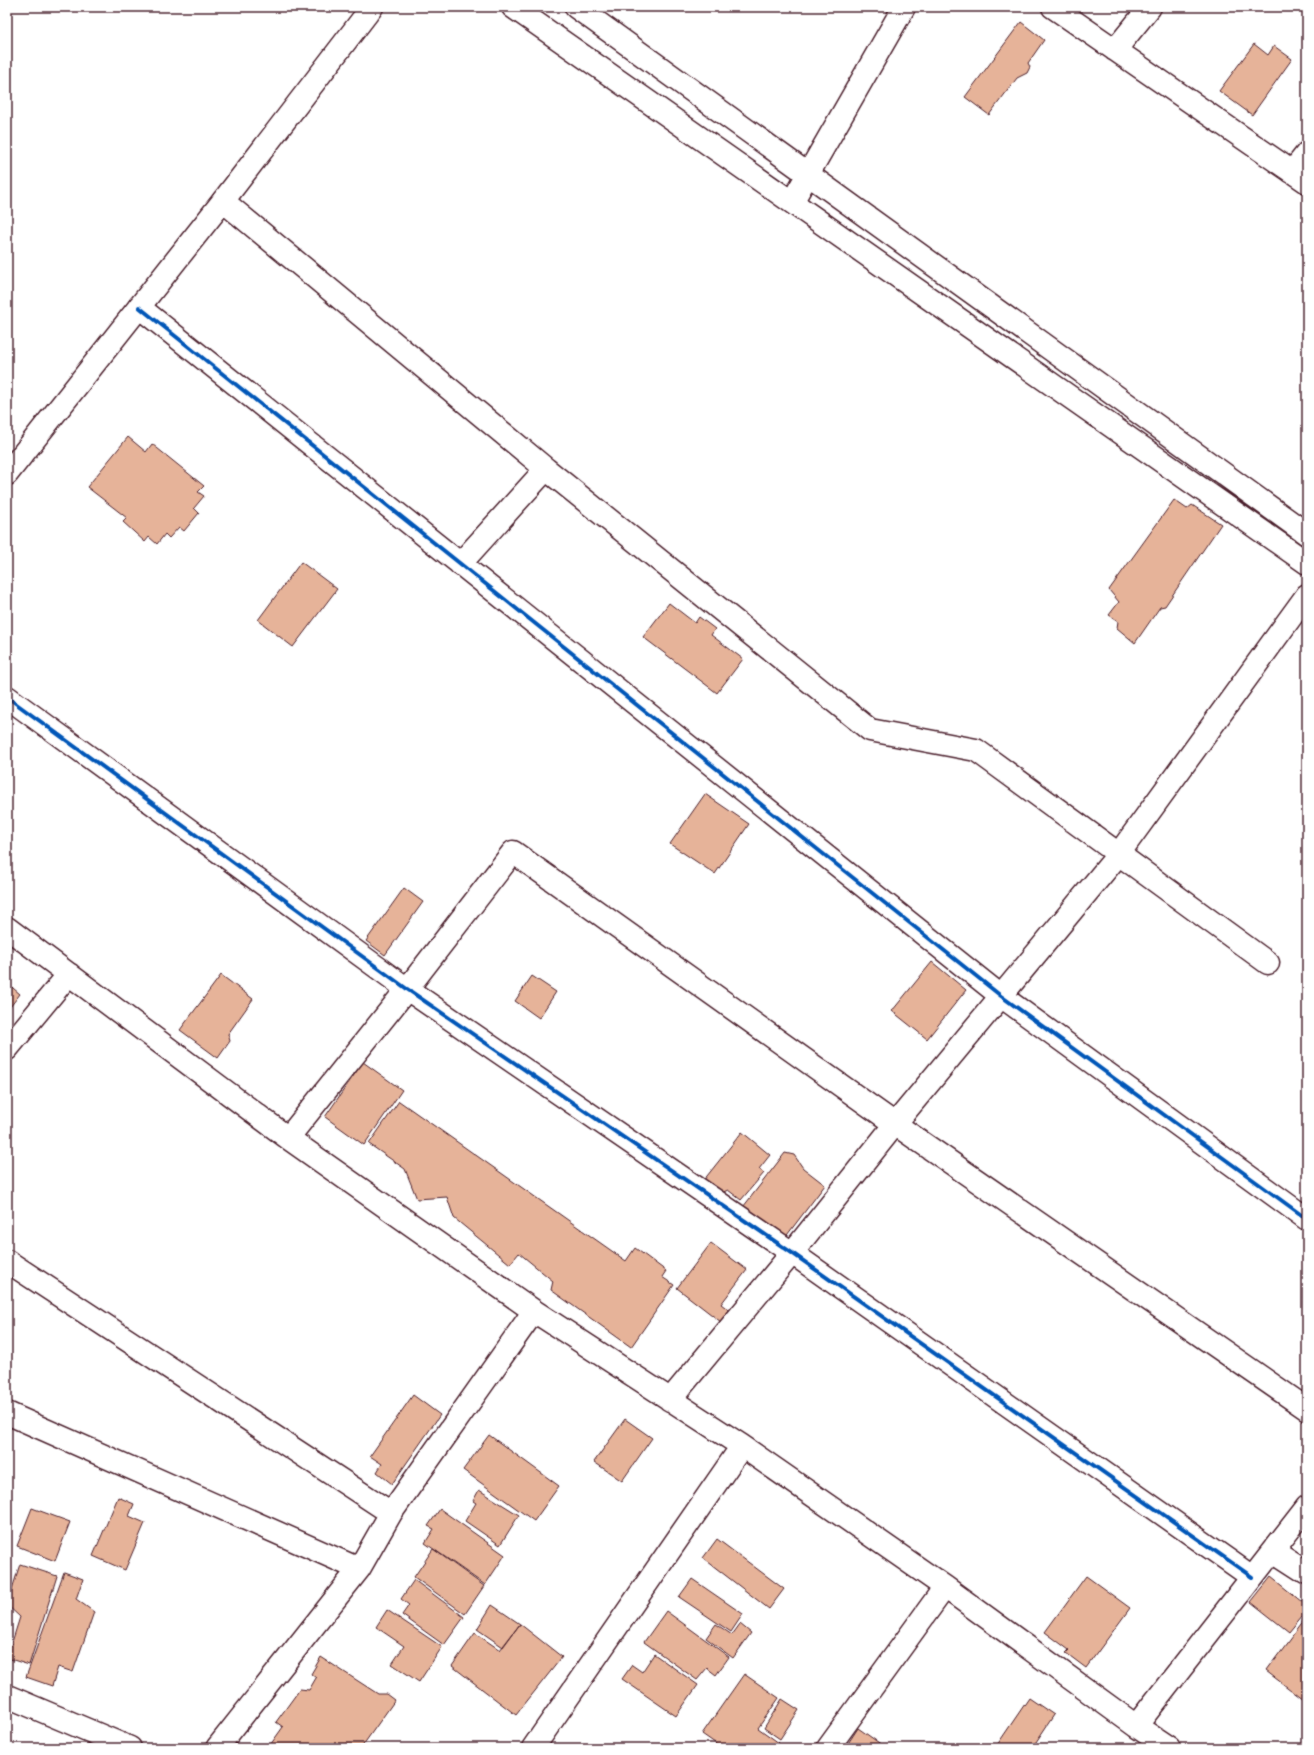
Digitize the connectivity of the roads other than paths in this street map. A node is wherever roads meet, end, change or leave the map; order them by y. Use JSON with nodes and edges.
{"nodes":[{"id":1,"x":372,"y":7,"type":"edge"},
{"id":2,"x":513,"y":7,"type":"edge"},
{"id":3,"x":576,"y":7,"type":"edge"},
{"id":4,"x":904,"y":7,"type":"edge"},
{"id":5,"x":1053,"y":7,"type":"edge"},
{"id":6,"x":1150,"y":7,"type":"edge"},
{"id":7,"x":1116,"y":50,"type":"junction"},
{"id":8,"x":1307,"y":153,"type":"edge"},
{"id":9,"x":808,"y":174,"type":"junction"},
{"id":10,"x":1299,"y":177,"type":"edge"},
{"id":11,"x":223,"y":201,"type":"junction"},
{"id":12,"x":792,"y":202,"type":"junction"},
{"id":13,"x":139,"y":308,"type":"junction"},
{"id":14,"x":546,"y":469,"type":"junction"},
{"id":15,"x":7,"y":474,"type":"edge"},
{"id":16,"x":1307,"y":534,"type":"edge"},
{"id":17,"x":1307,"y":563,"type":"edge"},
{"id":18,"x":460,"y":564,"type":"junction"},
{"id":19,"x":1307,"y":595,"type":"edge"},
{"id":20,"x":7,"y":697,"type":"edge"},
{"id":21,"x":1118,"y":855,"type":"junction"},
{"id":22,"x":7,"y":928,"type":"edge"},
{"id":23,"x":1268,"y":963,"type":"dead end"},
{"id":24,"x":69,"y":974,"type":"junction"},
{"id":25,"x":407,"y":989,"type":"junction"},
{"id":26,"x":1001,"y":996,"type":"junction"},
{"id":27,"x":7,"y":1049,"type":"edge"},
{"id":28,"x":894,"y":1124,"type":"junction"},
{"id":29,"x":288,"y":1138,"type":"junction"},
{"id":30,"x":1307,"y":1219,"type":"edge"},
{"id":31,"x":792,"y":1253,"type":"junction"},
{"id":32,"x":7,"y":1261,"type":"edge"},
{"id":33,"x":534,"y":1311,"type":"junction"},
{"id":34,"x":670,"y":1400,"type":"junction"},
{"id":35,"x":1307,"y":1409,"type":"edge"},
{"id":36,"x":7,"y":1413,"type":"edge"},
{"id":37,"x":742,"y":1446,"type":"junction"},
{"id":38,"x":1307,"y":1507,"type":"edge"},
{"id":39,"x":391,"y":1513,"type":"junction"},
{"id":40,"x":1273,"y":1551,"type":"junction"},
{"id":41,"x":359,"y":1569,"type":"junction"},
{"id":42,"x":1307,"y":1573,"type":"edge"},
{"id":43,"x":1252,"y":1577,"type":"junction"},
{"id":44,"x":945,"y":1586,"type":"junction"},
{"id":45,"x":7,"y":1696,"type":"edge"},
{"id":46,"x":1136,"y":1726,"type":"junction"},
{"id":47,"x":130,"y":1748,"type":"edge"},
{"id":48,"x":217,"y":1748,"type":"edge"},
{"id":49,"x":533,"y":1748,"type":"edge"},
{"id":50,"x":828,"y":1748,"type":"edge"},
{"id":51,"x":1169,"y":1748,"type":"edge"}],
"edges":[{"from":1,"to":11,"type":"street"},
{"from":2,"to":12,"type":"street"},
{"from":3,"to":9,"type":"street"},
{"from":4,"to":9,"type":"street"},
{"from":5,"to":7,"type":"street"},
{"from":6,"to":7,"type":"street"},
{"from":7,"to":10,"type":"street"},
{"from":8,"to":10,"type":"street"},
{"from":9,"to":12,"type":"street"},
{"from":9,"to":16,"type":"street"},
{"from":11,"to":13,"type":"street"},
{"from":11,"to":14,"type":"street"},
{"from":12,"to":17,"type":"street"},
{"from":13,"to":15,"type":"street"},
{"from":13,"to":18,"type":"street"},
{"from":14,"to":18,"type":"street"},
{"from":14,"to":21,"type":"street"},
{"from":18,"to":26,"type":"street"},
{"from":19,"to":21,"type":"street"},
{"from":20,"to":25,"type":"street"},
{"from":21,"to":23,"type":"street"},
{"from":21,"to":26,"type":"street"},
{"from":22,"to":24,"type":"street"},
{"from":24,"to":27,"type":"street"},
{"from":24,"to":29,"type":"street"},
{"from":25,"to":28,"type":"street"},
{"from":25,"to":29,"type":"street"},
{"from":25,"to":31,"type":"street"},
{"from":26,"to":28,"type":"street"},
{"from":26,"to":30,"type":"street"},
{"from":28,"to":31,"type":"street"},
{"from":28,"to":35,"type":"street"},
{"from":29,"to":33,"type":"street"},
{"from":31,"to":34,"type":"street"},
{"from":31,"to":43,"type":"street"},
{"from":32,"to":39,"type":"street"},
{"from":33,"to":34,"type":"street"},
{"from":33,"to":39,"type":"street"},
{"from":34,"to":37,"type":"street"},
{"from":36,"to":41,"type":"street"},
{"from":37,"to":44,"type":"street"},
{"from":37,"to":49,"type":"street"},
{"from":38,"to":40,"type":"street"},
{"from":39,"to":41,"type":"street"},
{"from":40,"to":42,"type":"street"},
{"from":40,"to":43,"type":"street"},
{"from":41,"to":48,"type":"street"},
{"from":43,"to":46,"type":"street"},
{"from":44,"to":46,"type":"street"},
{"from":44,"to":50,"type":"street"},
{"from":45,"to":47,"type":"street"},
{"from":46,"to":51,"type":"street"}]}
